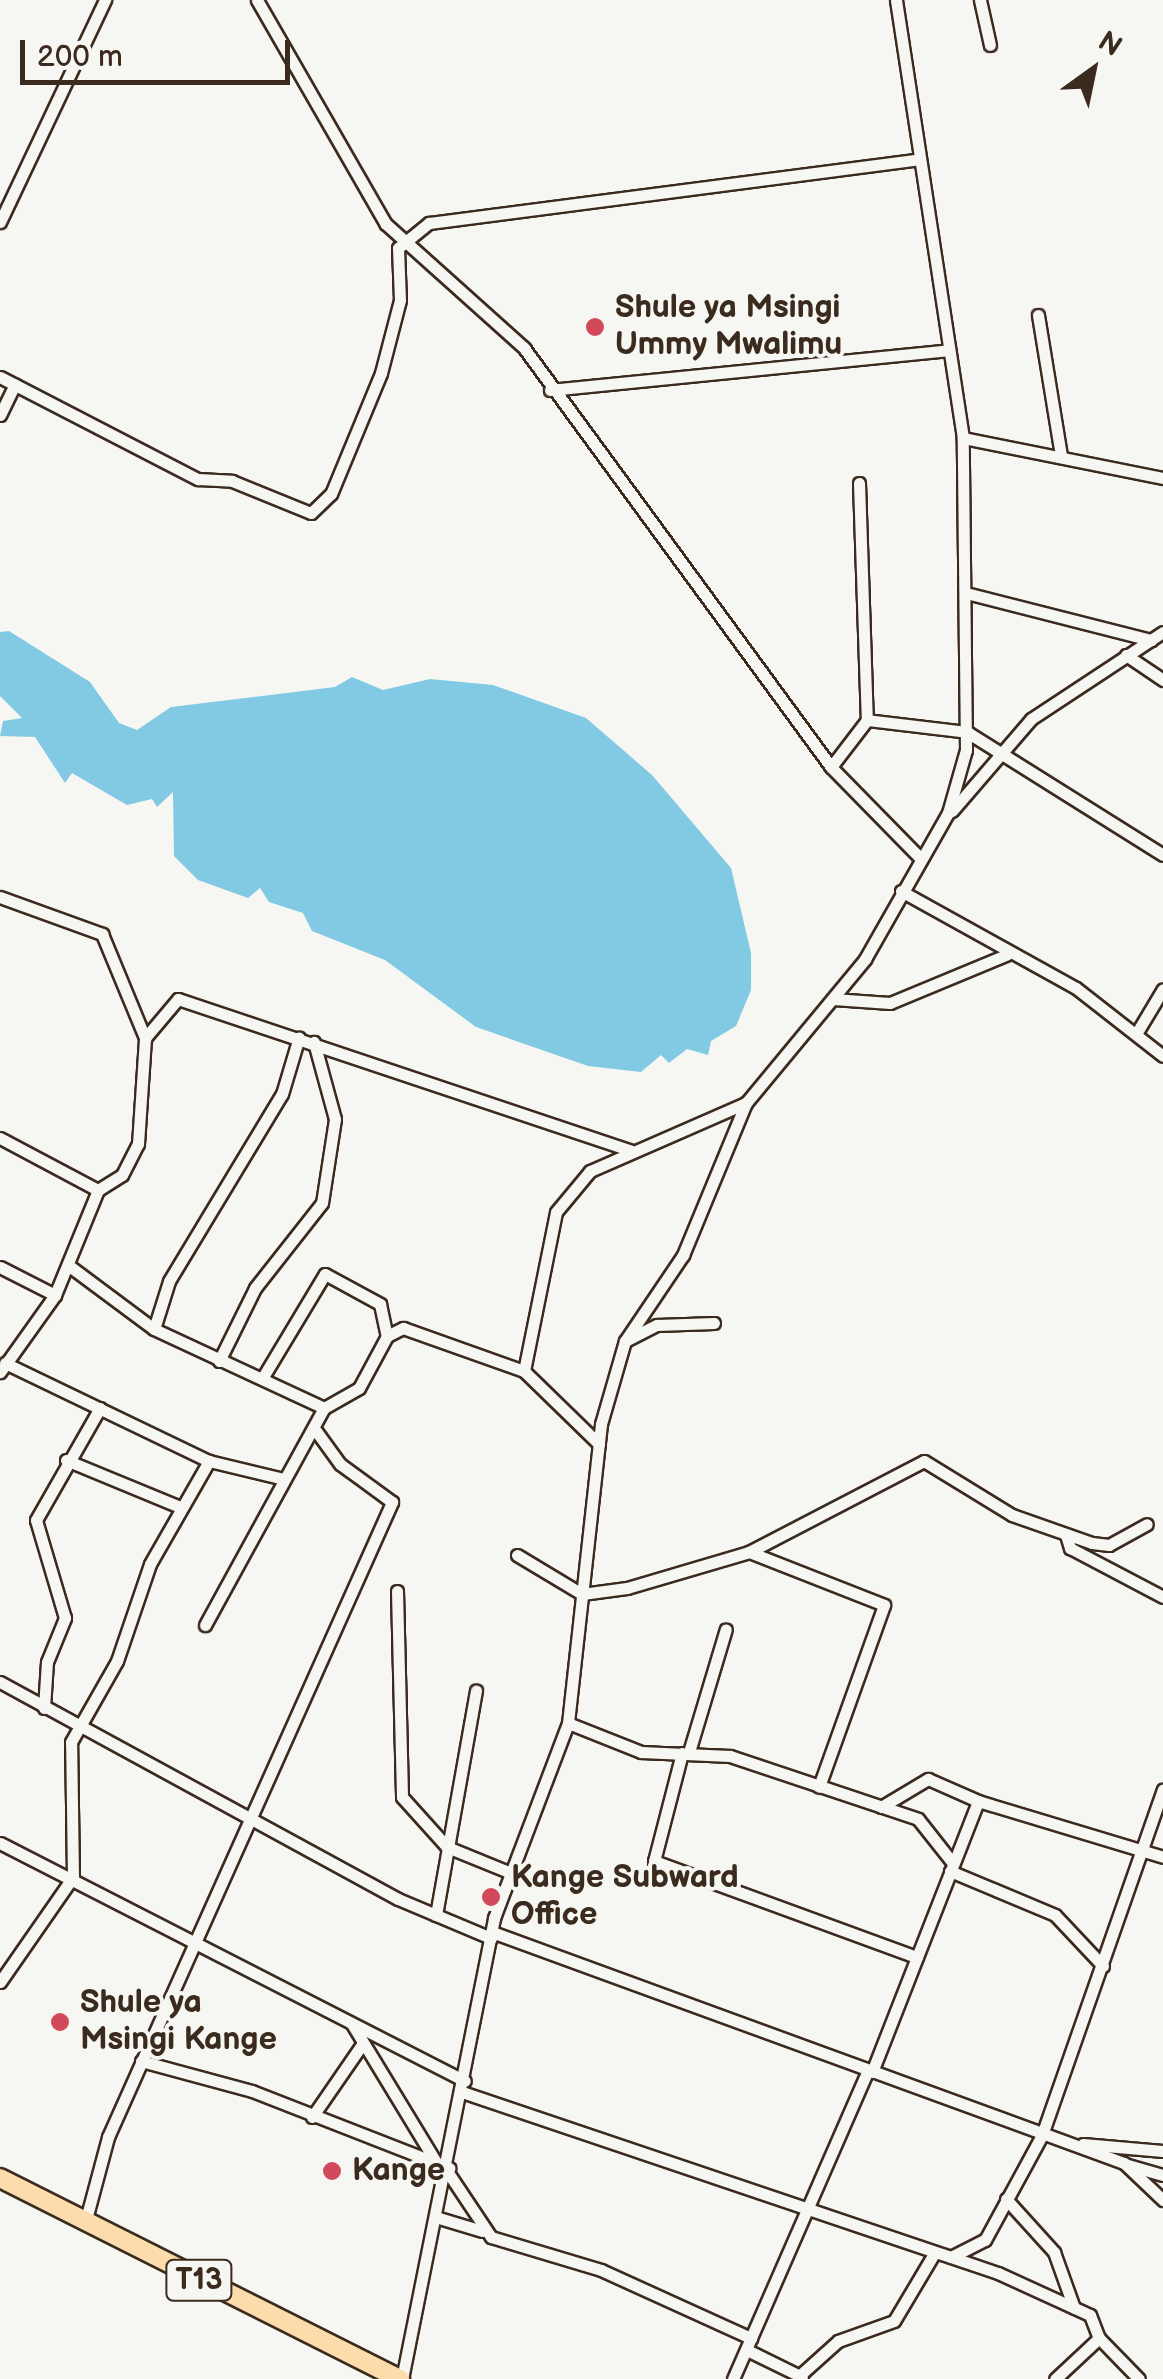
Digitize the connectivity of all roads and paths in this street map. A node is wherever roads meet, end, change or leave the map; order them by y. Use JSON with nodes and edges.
{"nodes":[{"id":1,"x":105,"y":0,"type":"edge"},
{"id":2,"x":257,"y":0,"type":"edge"},
{"id":3,"x":896,"y":0,"type":"edge"},
{"id":4,"x":980,"y":0,"type":"edge"},
{"id":5,"x":990,"y":45,"type":"dead end"},
{"id":6,"x":919,"y":159,"type":"junction"},
{"id":7,"x":0,"y":222,"type":"edge"},
{"id":8,"x":406,"y":242,"type":"junction"},
{"id":9,"x":1038,"y":315,"type":"dead end"},
{"id":10,"x":949,"y":350,"type":"junction"},
{"id":11,"x":0,"y":377,"type":"edge"},
{"id":12,"x":15,"y":384,"type":"junction"},
{"id":13,"x":550,"y":390,"type":"junction"},
{"id":14,"x":0,"y":415,"type":"edge"},
{"id":15,"x":963,"y":438,"type":"junction"},
{"id":16,"x":1060,"y":456,"type":"junction"},
{"id":17,"x":1163,"y":478,"type":"edge"},
{"id":18,"x":859,"y":483,"type":"dead end"},
{"id":19,"x":970,"y":594,"type":"junction"},
{"id":20,"x":1163,"y":632,"type":"edge"},
{"id":21,"x":1150,"y":640,"type":"junction"},
{"id":22,"x":1126,"y":655,"type":"junction"},
{"id":23,"x":1163,"y":680,"type":"edge"},
{"id":24,"x":867,"y":720,"type":"junction"},
{"id":25,"x":967,"y":732,"type":"junction"},
{"id":26,"x":1000,"y":752,"type":"junction"},
{"id":27,"x":832,"y":767,"type":"junction"},
{"id":28,"x":948,"y":813,"type":"junction"},
{"id":29,"x":1163,"y":854,"type":"edge"},
{"id":30,"x":920,"y":858,"type":"junction"},
{"id":31,"x":901,"y":890,"type":"junction"},
{"id":32,"x":0,"y":897,"type":"edge"},
{"id":33,"x":1006,"y":955,"type":"junction"},
{"id":34,"x":1163,"y":989,"type":"edge"},
{"id":35,"x":833,"y":999,"type":"junction"},
{"id":36,"x":1136,"y":1034,"type":"junction"},
{"id":37,"x":299,"y":1037,"type":"junction"},
{"id":38,"x":145,"y":1038,"type":"junction"},
{"id":39,"x":314,"y":1042,"type":"junction"},
{"id":40,"x":1163,"y":1056,"type":"edge"},
{"id":41,"x":746,"y":1103,"type":"junction"},
{"id":42,"x":0,"y":1138,"type":"edge"},
{"id":43,"x":630,"y":1150,"type":"junction"},
{"id":44,"x":98,"y":1190,"type":"junction"},
{"id":45,"x":68,"y":1265,"type":"junction"},
{"id":46,"x":0,"y":1267,"type":"edge"},
{"id":47,"x":55,"y":1294,"type":"junction"},
{"id":48,"x":714,"y":1323,"type":"dead end"},
{"id":49,"x":154,"y":1329,"type":"junction"},
{"id":50,"x":388,"y":1336,"type":"junction"},
{"id":51,"x":624,"y":1342,"type":"junction"},
{"id":52,"x":219,"y":1361,"type":"junction"},
{"id":53,"x":3,"y":1367,"type":"edge"},
{"id":54,"x":524,"y":1371,"type":"junction"},
{"id":55,"x":263,"y":1376,"type":"junction"},
{"id":56,"x":100,"y":1408,"type":"junction"},
{"id":57,"x":324,"y":1408,"type":"junction"},
{"id":58,"x":316,"y":1431,"type":"junction"},
{"id":59,"x":598,"y":1444,"type":"junction"},
{"id":60,"x":66,"y":1460,"type":"junction"},
{"id":61,"x":209,"y":1461,"type":"junction"},
{"id":62,"x":284,"y":1479,"type":"junction"},
{"id":63,"x":180,"y":1507,"type":"junction"},
{"id":64,"x":1148,"y":1524,"type":"dead end"},
{"id":65,"x":1066,"y":1535,"type":"junction"},
{"id":66,"x":749,"y":1552,"type":"junction"},
{"id":67,"x":517,"y":1555,"type":"dead end"},
{"id":68,"x":396,"y":1590,"type":"dead end"},
{"id":69,"x":582,"y":1594,"type":"junction"},
{"id":70,"x":1163,"y":1598,"type":"edge"},
{"id":71,"x":205,"y":1625,"type":"dead end"},
{"id":72,"x":726,"y":1629,"type":"dead end"},
{"id":73,"x":0,"y":1682,"type":"edge"},
{"id":74,"x":476,"y":1691,"type":"dead end"},
{"id":75,"x":44,"y":1708,"type":"junction"},
{"id":76,"x":568,"y":1723,"type":"junction"},
{"id":77,"x":77,"y":1727,"type":"junction"},
{"id":78,"x":685,"y":1752,"type":"junction"},
{"id":79,"x":820,"y":1787,"type":"junction"},
{"id":80,"x":1163,"y":1789,"type":"edge"},
{"id":81,"x":978,"y":1801,"type":"junction"},
{"id":82,"x":880,"y":1807,"type":"junction"},
{"id":83,"x":250,"y":1818,"type":"junction"},
{"id":84,"x":0,"y":1843,"type":"edge"},
{"id":85,"x":446,"y":1847,"type":"junction"},
{"id":86,"x":1142,"y":1850,"type":"junction"},
{"id":87,"x":1163,"y":1857,"type":"edge"},
{"id":88,"x":951,"y":1866,"type":"junction"},
{"id":89,"x":512,"y":1872,"type":"junction"},
{"id":90,"x":73,"y":1877,"type":"junction"},
{"id":91,"x":436,"y":1915,"type":"junction"},
{"id":92,"x":492,"y":1935,"type":"junction"},
{"id":93,"x":195,"y":1942,"type":"junction"},
{"id":94,"x":917,"y":1957,"type":"junction"},
{"id":95,"x":1103,"y":1966,"type":"junction"},
{"id":96,"x":0,"y":1982,"type":"edge"},
{"id":97,"x":352,"y":2024,"type":"junction"},
{"id":98,"x":361,"y":2046,"type":"junction"},
{"id":99,"x":141,"y":2062,"type":"junction"},
{"id":100,"x":870,"y":2071,"type":"junction"},
{"id":101,"x":464,"y":2087,"type":"junction"},
{"id":102,"x":312,"y":2117,"type":"junction"},
{"id":103,"x":1043,"y":2132,"type":"junction"},
{"id":104,"x":1075,"y":2144,"type":"junction"},
{"id":105,"x":1163,"y":2151,"type":"edge"},
{"id":106,"x":1124,"y":2163,"type":"junction"},
{"id":107,"x":445,"y":2169,"type":"junction"},
{"id":108,"x":1163,"y":2175,"type":"edge"},
{"id":109,"x":0,"y":2178,"type":"edge"},
{"id":110,"x":1006,"y":2199,"type":"junction"},
{"id":111,"x":1163,"y":2200,"type":"edge"},
{"id":112,"x":807,"y":2209,"type":"junction"},
{"id":113,"x":439,"y":2218,"type":"junction"},
{"id":114,"x":85,"y":2224,"type":"junction"},
{"id":115,"x":485,"y":2232,"type":"junction"},
{"id":116,"x":935,"y":2252,"type":"junction"},
{"id":117,"x":951,"y":2257,"type":"junction"},
{"id":118,"x":1074,"y":2308,"type":"junction"},
{"id":119,"x":1099,"y":2338,"type":"junction"},
{"id":120,"x":749,"y":2344,"type":"junction"},
{"id":121,"x":802,"y":2377,"type":"edge"},
{"id":122,"x":401,"y":2379,"type":"edge"},
{"id":123,"x":733,"y":2379,"type":"edge"},
{"id":124,"x":1055,"y":2379,"type":"edge"},
{"id":125,"x":1139,"y":2379,"type":"edge"}],
"edges":[{"from":1,"to":7,"type":"street"},
{"from":2,"to":8,"type":"street"},
{"from":3,"to":6,"type":"street"},
{"from":4,"to":5,"type":"street"},
{"from":6,"to":8,"type":"street"},
{"from":6,"to":10,"type":"street"},
{"from":8,"to":12,"type":"street"},
{"from":8,"to":13,"type":"street"},
{"from":9,"to":16,"type":"street"},
{"from":10,"to":13,"type":"street"},
{"from":10,"to":15,"type":"street"},
{"from":11,"to":12,"type":"street"},
{"from":12,"to":14,"type":"street"},
{"from":13,"to":27,"type":"street"},
{"from":15,"to":16,"type":"street"},
{"from":15,"to":19,"type":"street"},
{"from":16,"to":17,"type":"street"},
{"from":18,"to":24,"type":"street"},
{"from":19,"to":21,"type":"street"},
{"from":19,"to":25,"type":"street"},
{"from":20,"to":21,"type":"street"},
{"from":21,"to":22,"type":"street"},
{"from":22,"to":23,"type":"street"},
{"from":22,"to":26,"type":"street"},
{"from":24,"to":25,"type":"street"},
{"from":24,"to":27,"type":"street"},
{"from":25,"to":26,"type":"street"},
{"from":25,"to":28,"type":"street"},
{"from":26,"to":28,"type":"street"},
{"from":26,"to":29,"type":"street"},
{"from":27,"to":30,"type":"street"},
{"from":28,"to":30,"type":"street"},
{"from":30,"to":31,"type":"street"},
{"from":31,"to":33,"type":"street"},
{"from":31,"to":35,"type":"street"},
{"from":32,"to":38,"type":"street"},
{"from":33,"to":35,"type":"street"},
{"from":33,"to":36,"type":"street"},
{"from":34,"to":36,"type":"street"},
{"from":35,"to":41,"type":"street"},
{"from":36,"to":40,"type":"street"},
{"from":37,"to":38,"type":"street"},
{"from":37,"to":39,"type":"street"},
{"from":37,"to":49,"type":"street"},
{"from":38,"to":44,"type":"street"},
{"from":39,"to":43,"type":"street"},
{"from":39,"to":52,"type":"street"},
{"from":41,"to":43,"type":"street"},
{"from":41,"to":51,"type":"street"},
{"from":42,"to":44,"type":"street"},
{"from":43,"to":54,"type":"street"},
{"from":44,"to":45,"type":"street"},
{"from":45,"to":47,"type":"street"},
{"from":45,"to":49,"type":"street"},
{"from":46,"to":47,"type":"street"},
{"from":47,"to":53,"type":"street"},
{"from":48,"to":51,"type":"street"},
{"from":49,"to":52,"type":"street"},
{"from":50,"to":54,"type":"street"},
{"from":50,"to":55,"type":"street"},
{"from":50,"to":57,"type":"street"},
{"from":51,"to":59,"type":"street"},
{"from":52,"to":55,"type":"street"},
{"from":53,"to":56,"type":"street"},
{"from":54,"to":59,"type":"street"},
{"from":55,"to":57,"type":"street"},
{"from":56,"to":60,"type":"street"},
{"from":56,"to":61,"type":"street"},
{"from":57,"to":58,"type":"street"},
{"from":58,"to":62,"type":"street"},
{"from":58,"to":83,"type":"street"},
{"from":59,"to":69,"type":"street"},
{"from":60,"to":63,"type":"street"},
{"from":60,"to":75,"type":"street"},
{"from":61,"to":62,"type":"street"},
{"from":61,"to":63,"type":"street"},
{"from":62,"to":71,"type":"street"},
{"from":63,"to":77,"type":"street"},
{"from":64,"to":65,"type":"street"},
{"from":65,"to":66,"type":"street"},
{"from":65,"to":70,"type":"street"},
{"from":66,"to":69,"type":"street"},
{"from":66,"to":79,"type":"street"},
{"from":67,"to":69,"type":"street"},
{"from":68,"to":85,"type":"street"},
{"from":69,"to":76,"type":"street"},
{"from":72,"to":78,"type":"street"},
{"from":73,"to":75,"type":"street"},
{"from":74,"to":85,"type":"street"},
{"from":75,"to":77,"type":"street"},
{"from":76,"to":78,"type":"street"},
{"from":76,"to":89,"type":"street"},
{"from":77,"to":83,"type":"street"},
{"from":77,"to":90,"type":"street"},
{"from":78,"to":79,"type":"street"},
{"from":78,"to":94,"type":"street"},
{"from":79,"to":82,"type":"street"},
{"from":80,"to":86,"type":"street"},
{"from":81,"to":82,"type":"street"},
{"from":81,"to":86,"type":"street"},
{"from":81,"to":88,"type":"street"},
{"from":82,"to":88,"type":"street"},
{"from":83,"to":91,"type":"street"},
{"from":83,"to":93,"type":"street"},
{"from":84,"to":90,"type":"street"},
{"from":85,"to":89,"type":"street"},
{"from":85,"to":91,"type":"street"},
{"from":86,"to":87,"type":"street"},
{"from":86,"to":95,"type":"street"},
{"from":88,"to":94,"type":"street"},
{"from":88,"to":95,"type":"street"},
{"from":89,"to":92,"type":"street"},
{"from":90,"to":93,"type":"street"},
{"from":90,"to":96,"type":"street"},
{"from":91,"to":92,"type":"street"},
{"from":92,"to":100,"type":"street"},
{"from":92,"to":101,"type":"street"},
{"from":93,"to":97,"type":"street"},
{"from":93,"to":99,"type":"street"},
{"from":94,"to":100,"type":"street"},
{"from":95,"to":103,"type":"street"},
{"from":97,"to":98,"type":"street"},
{"from":97,"to":101,"type":"street"},
{"from":98,"to":102,"type":"street"},
{"from":98,"to":107,"type":"street"},
{"from":99,"to":102,"type":"street"},
{"from":99,"to":114,"type":"street"},
{"from":100,"to":103,"type":"street"},
{"from":100,"to":112,"type":"street"},
{"from":101,"to":107,"type":"street"},
{"from":101,"to":112,"type":"street"},
{"from":102,"to":107,"type":"street"},
{"from":103,"to":104,"type":"street"},
{"from":103,"to":110,"type":"street"},
{"from":104,"to":105,"type":"street"},
{"from":104,"to":106,"type":"street"},
{"from":106,"to":108,"type":"street"},
{"from":106,"to":111,"type":"street"},
{"from":107,"to":113,"type":"street"},
{"from":107,"to":115,"type":"street"},
{"from":109,"to":114,"type":"highway","number":"T13"},
{"from":110,"to":117,"type":"street"},
{"from":110,"to":118,"type":"street"},
{"from":112,"to":116,"type":"street"},
{"from":112,"to":120,"type":"street"},
{"from":113,"to":115,"type":"street"},
{"from":113,"to":122,"type":"street"},
{"from":114,"to":122,"type":"highway","number":"T13"},
{"from":115,"to":120,"type":"street"},
{"from":116,"to":117,"type":"street"},
{"from":116,"to":121,"type":"street"},
{"from":117,"to":118,"type":"street"},
{"from":118,"to":119,"type":"street"},
{"from":119,"to":124,"type":"street"},
{"from":119,"to":125,"type":"street"},
{"from":120,"to":121,"type":"street"},
{"from":120,"to":123,"type":"street"}]}
